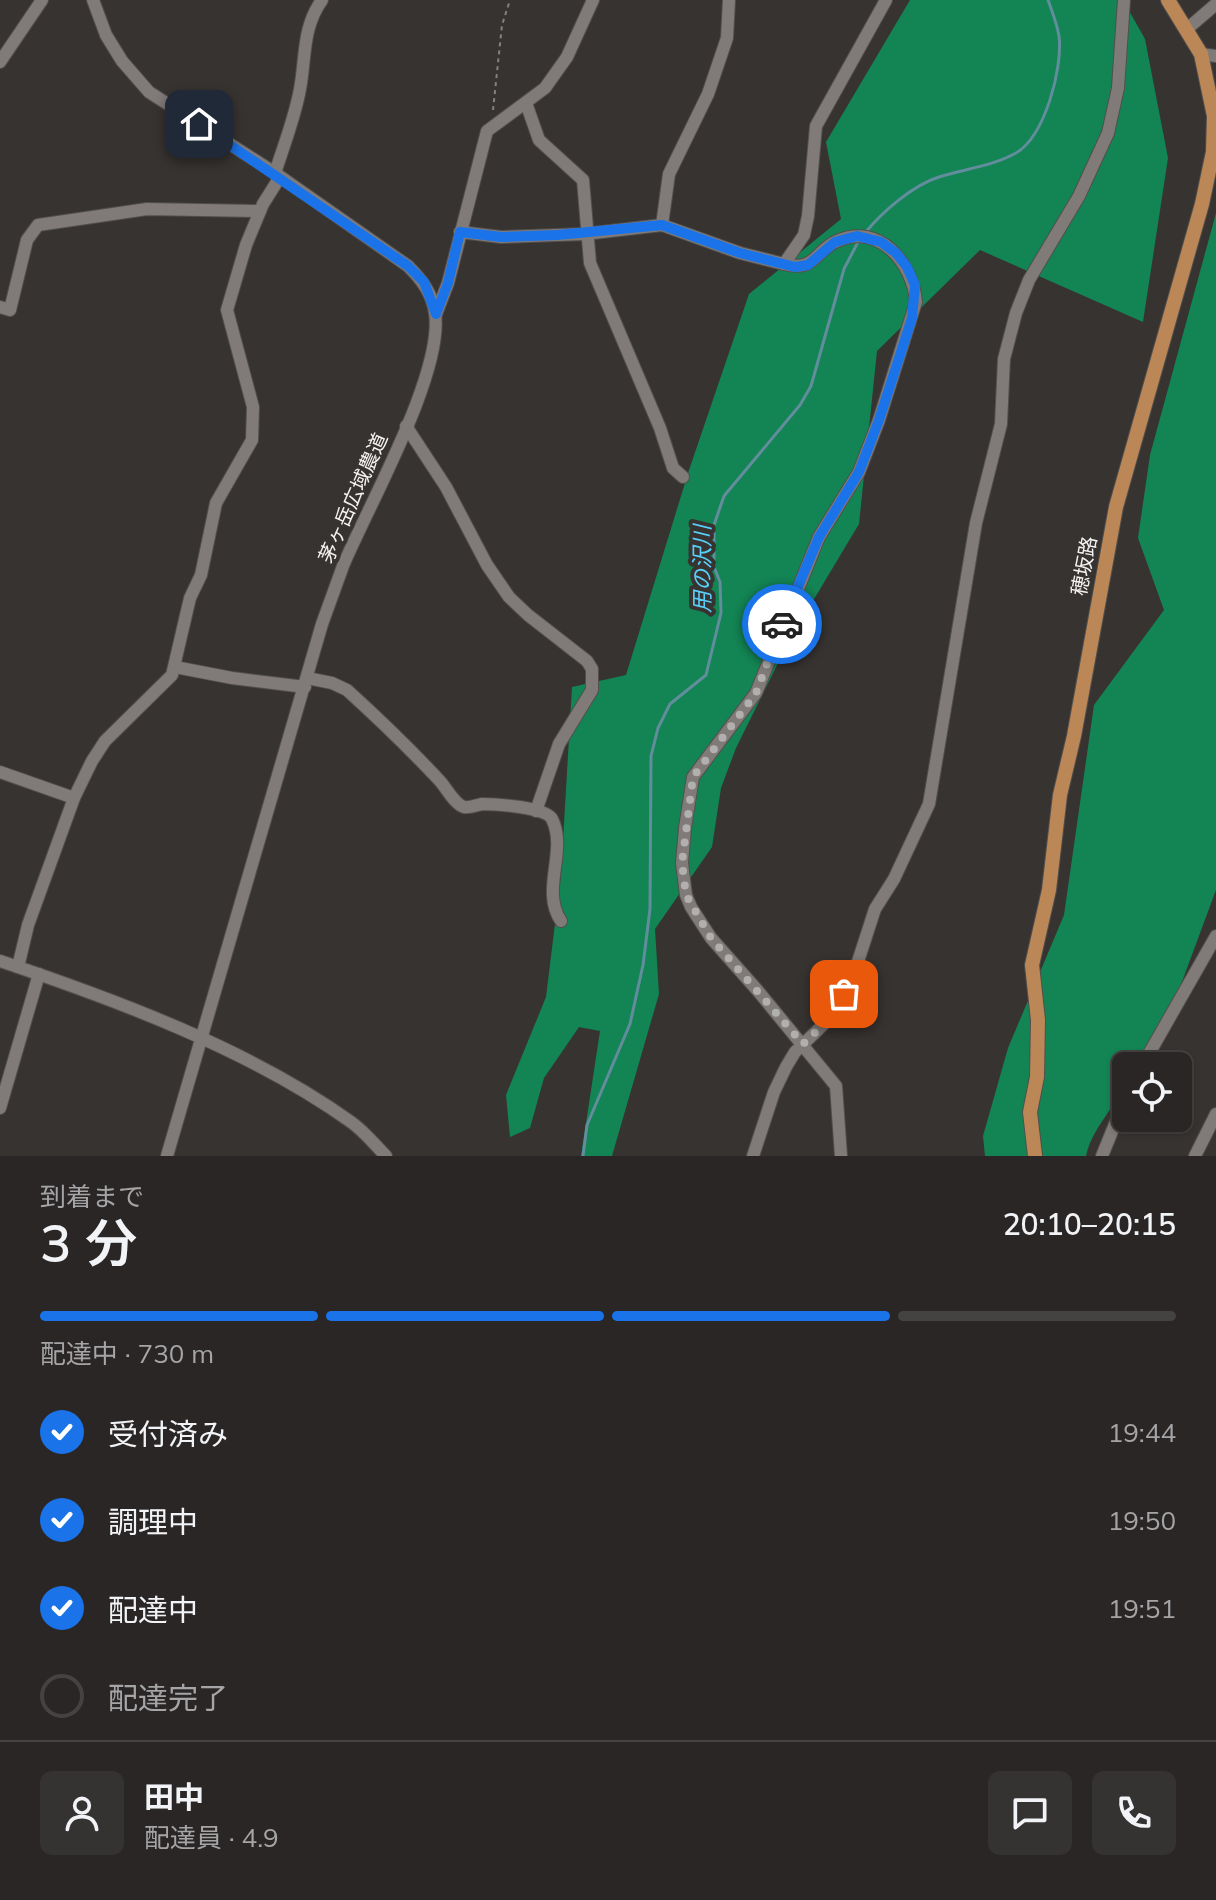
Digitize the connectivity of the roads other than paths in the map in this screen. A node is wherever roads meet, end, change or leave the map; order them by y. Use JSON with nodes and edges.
{"nodes":[{"id":1,"x":42,"y":0,"type":"edge"},
{"id":2,"x":93,"y":0,"type":"edge"},
{"id":3,"x":322,"y":0,"type":"edge"},
{"id":4,"x":593,"y":0,"type":"edge"},
{"id":5,"x":729,"y":0,"type":"edge"},
{"id":6,"x":886,"y":0,"type":"edge"},
{"id":7,"x":1124,"y":0,"type":"edge"},
{"id":8,"x":1168,"y":0,"type":"edge"},
{"id":9,"x":1216,"y":4,"type":"edge"},
{"id":10,"x":1187,"y":29,"type":"junction"},
{"id":11,"x":1209,"y":55,"type":"edge"},
{"id":12,"x":0,"y":62,"type":"edge"},
{"id":13,"x":526,"y":103,"type":"junction"},
{"id":14,"x":277,"y":175,"type":"junction"},
{"id":15,"x":260,"y":211,"type":"junction"},
{"id":16,"x":662,"y":225,"type":"junction"},
{"id":17,"x":460,"y":232,"type":"junction"},
{"id":18,"x":585,"y":234,"type":"junction"},
{"id":19,"x":784,"y":264,"type":"junction"},
{"id":20,"x":0,"y":307,"type":"edge"},
{"id":21,"x":436,"y":314,"type":"junction"},
{"id":22,"x":406,"y":426,"type":"junction"},
{"id":23,"x":683,"y":477,"type":"dead end"},
{"id":24,"x":175,"y":667,"type":"junction"},
{"id":25,"x":306,"y":682,"type":"junction"},
{"id":26,"x":0,"y":772,"type":"edge"},
{"id":27,"x":74,"y":798,"type":"junction"},
{"id":28,"x":536,"y":811,"type":"junction"},
{"id":29,"x":561,"y":921,"type":"dead end"},
{"id":30,"x":1216,"y":936,"type":"edge"},
{"id":31,"x":0,"y":961,"type":"edge"},
{"id":32,"x":18,"y":967,"type":"junction"},
{"id":33,"x":39,"y":974,"type":"junction"},
{"id":34,"x":201,"y":1039,"type":"junction"},
{"id":35,"x":803,"y":1044,"type":"junction"},
{"id":36,"x":1150,"y":1052,"type":"edge"},
{"id":37,"x":0,"y":1108,"type":"edge"},
{"id":38,"x":1216,"y":1114,"type":"edge"},
{"id":39,"x":1112,"y":1131,"type":"edge"},
{"id":40,"x":167,"y":1156,"type":"edge"},
{"id":41,"x":386,"y":1156,"type":"edge"},
{"id":42,"x":753,"y":1156,"type":"edge"},
{"id":43,"x":841,"y":1156,"type":"edge"},
{"id":44,"x":1035,"y":1156,"type":"edge"},
{"id":45,"x":1102,"y":1156,"type":"edge"},
{"id":46,"x":1195,"y":1156,"type":"edge"}],
"edges":[{"from":1,"to":12,"type":"street"},
{"from":2,"to":14,"type":"street"},
{"from":3,"to":14,"type":"street"},
{"from":4,"to":13,"type":"street"},
{"from":5,"to":16,"type":"street"},
{"from":6,"to":19,"type":"street"},
{"from":7,"to":35,"type":"street"},
{"from":8,"to":10,"type":"main road","name":"穂坂路"},
{"from":9,"to":10,"type":"street"},
{"from":10,"to":11,"type":"main road","name":"穂坂路"},
{"from":11,"to":44,"type":"main road","name":"穂坂路"},
{"from":13,"to":17,"type":"street","name":"茅ヶ岳広域農道"},
{"from":13,"to":18,"type":"street"},
{"from":14,"to":15,"type":"street"},
{"from":14,"to":21,"type":"street"},
{"from":15,"to":20,"type":"street"},
{"from":15,"to":24,"type":"street"},
{"from":16,"to":18,"type":"street"},
{"from":16,"to":19,"type":"street"},
{"from":17,"to":18,"type":"street"},
{"from":17,"to":21,"type":"street","name":"茅ヶ岳広域農道"},
{"from":18,"to":23,"type":"street"},
{"from":19,"to":35,"type":"street"},
{"from":21,"to":22,"type":"street","name":"茅ヶ岳広域農道"},
{"from":22,"to":25,"type":"street","name":"茅ヶ岳広域農道"},
{"from":22,"to":28,"type":"street"},
{"from":24,"to":25,"type":"street"},
{"from":24,"to":27,"type":"street"},
{"from":25,"to":28,"type":"street"},
{"from":25,"to":34,"type":"street","name":"茅ヶ岳広域農道"},
{"from":26,"to":27,"type":"street"},
{"from":27,"to":32,"type":"street"},
{"from":28,"to":29,"type":"street"},
{"from":30,"to":36,"type":"street"},
{"from":31,"to":32,"type":"street"},
{"from":32,"to":33,"type":"street"},
{"from":33,"to":34,"type":"street"},
{"from":33,"to":37,"type":"street"},
{"from":34,"to":40,"type":"street","name":"茅ヶ岳広域農道"},
{"from":34,"to":41,"type":"street"},
{"from":35,"to":42,"type":"street"},
{"from":35,"to":43,"type":"street"},
{"from":38,"to":46,"type":"street"},
{"from":39,"to":45,"type":"street"}]}
